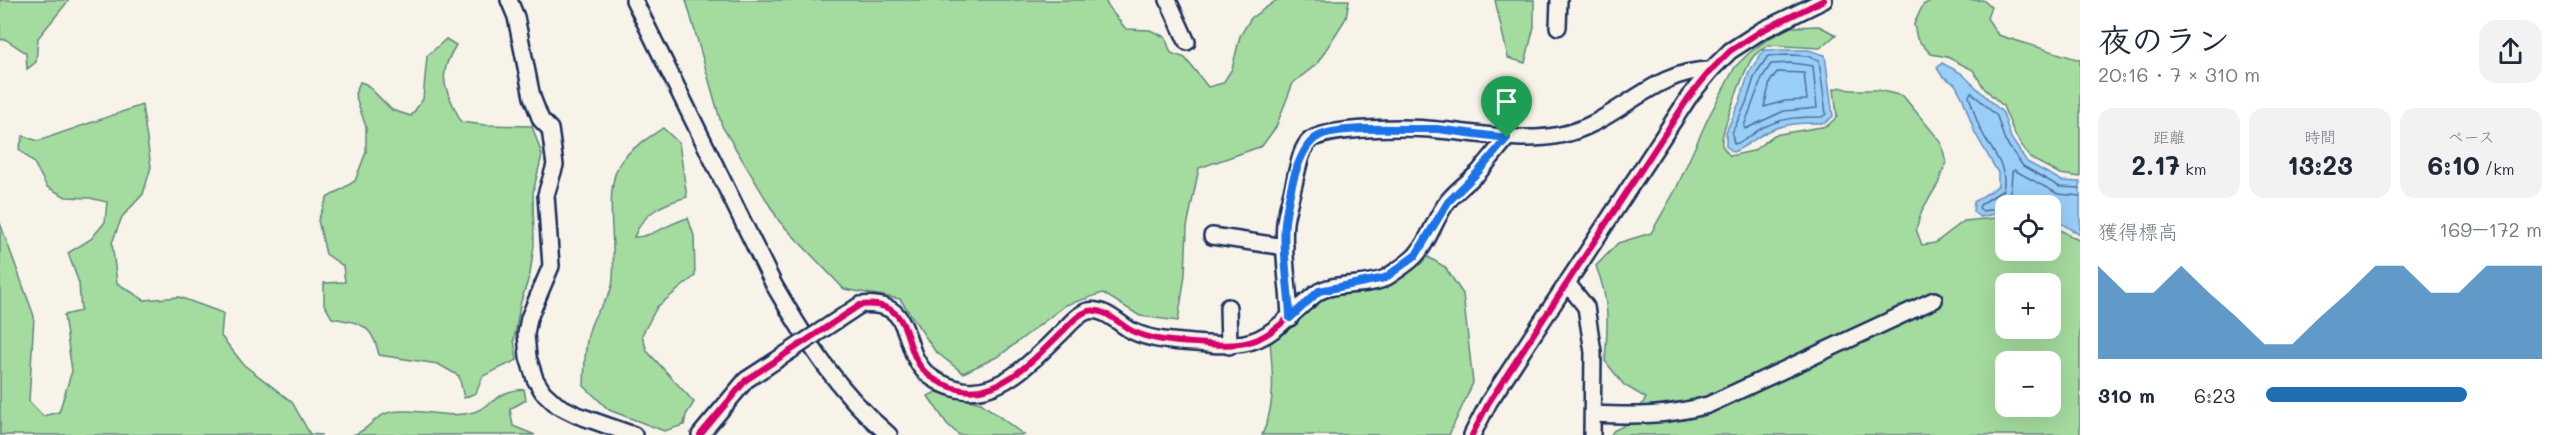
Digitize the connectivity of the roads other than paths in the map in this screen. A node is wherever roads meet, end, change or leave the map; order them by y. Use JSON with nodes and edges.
{"nodes":[{"id":1,"x":509,"y":0,"type":"edge"},
{"id":2,"x":634,"y":0,"type":"edge"},
{"id":3,"x":1168,"y":0,"type":"edge"},
{"id":4,"x":1558,"y":0,"type":"edge"},
{"id":5,"x":1824,"y":0,"type":"edge"},
{"id":6,"x":1558,"y":27,"type":"dead end"},
{"id":7,"x":1187,"y":42,"type":"dead end"},
{"id":8,"x":1712,"y":70,"type":"junction"},
{"id":9,"x":1507,"y":138,"type":"junction"},
{"id":10,"x":1212,"y":236,"type":"dead end"},
{"id":11,"x":1285,"y":247,"type":"junction"},
{"id":12,"x":1567,"y":283,"type":"junction"},
{"id":13,"x":1934,"y":300,"type":"dead end"},
{"id":14,"x":1228,"y":307,"type":"dead end"},
{"id":15,"x":1290,"y":318,"type":"junction"},
{"id":16,"x":1229,"y":346,"type":"junction"},
{"id":17,"x":1594,"y":414,"type":"junction"},
{"id":18,"x":634,"y":435,"type":"edge"},
{"id":19,"x":700,"y":435,"type":"edge"},
{"id":20,"x":888,"y":435,"type":"edge"},
{"id":21,"x":1472,"y":435,"type":"edge"},
{"id":22,"x":1592,"y":435,"type":"edge"}],
"edges":[{"from":1,"to":18,"type":"street"},
{"from":2,"to":20,"type":"street"},
{"from":3,"to":7,"type":"street"},
{"from":4,"to":6,"type":"street"},
{"from":5,"to":8,"type":"street"},
{"from":8,"to":9,"type":"street"},
{"from":8,"to":12,"type":"street"},
{"from":9,"to":11,"type":"street"},
{"from":9,"to":15,"type":"street"},
{"from":10,"to":11,"type":"street"},
{"from":11,"to":15,"type":"street"},
{"from":12,"to":17,"type":"street"},
{"from":12,"to":21,"type":"street"},
{"from":13,"to":17,"type":"street"},
{"from":14,"to":16,"type":"street"},
{"from":15,"to":16,"type":"street"},
{"from":16,"to":19,"type":"street","bridge":true},
{"from":17,"to":22,"type":"street"}]}
